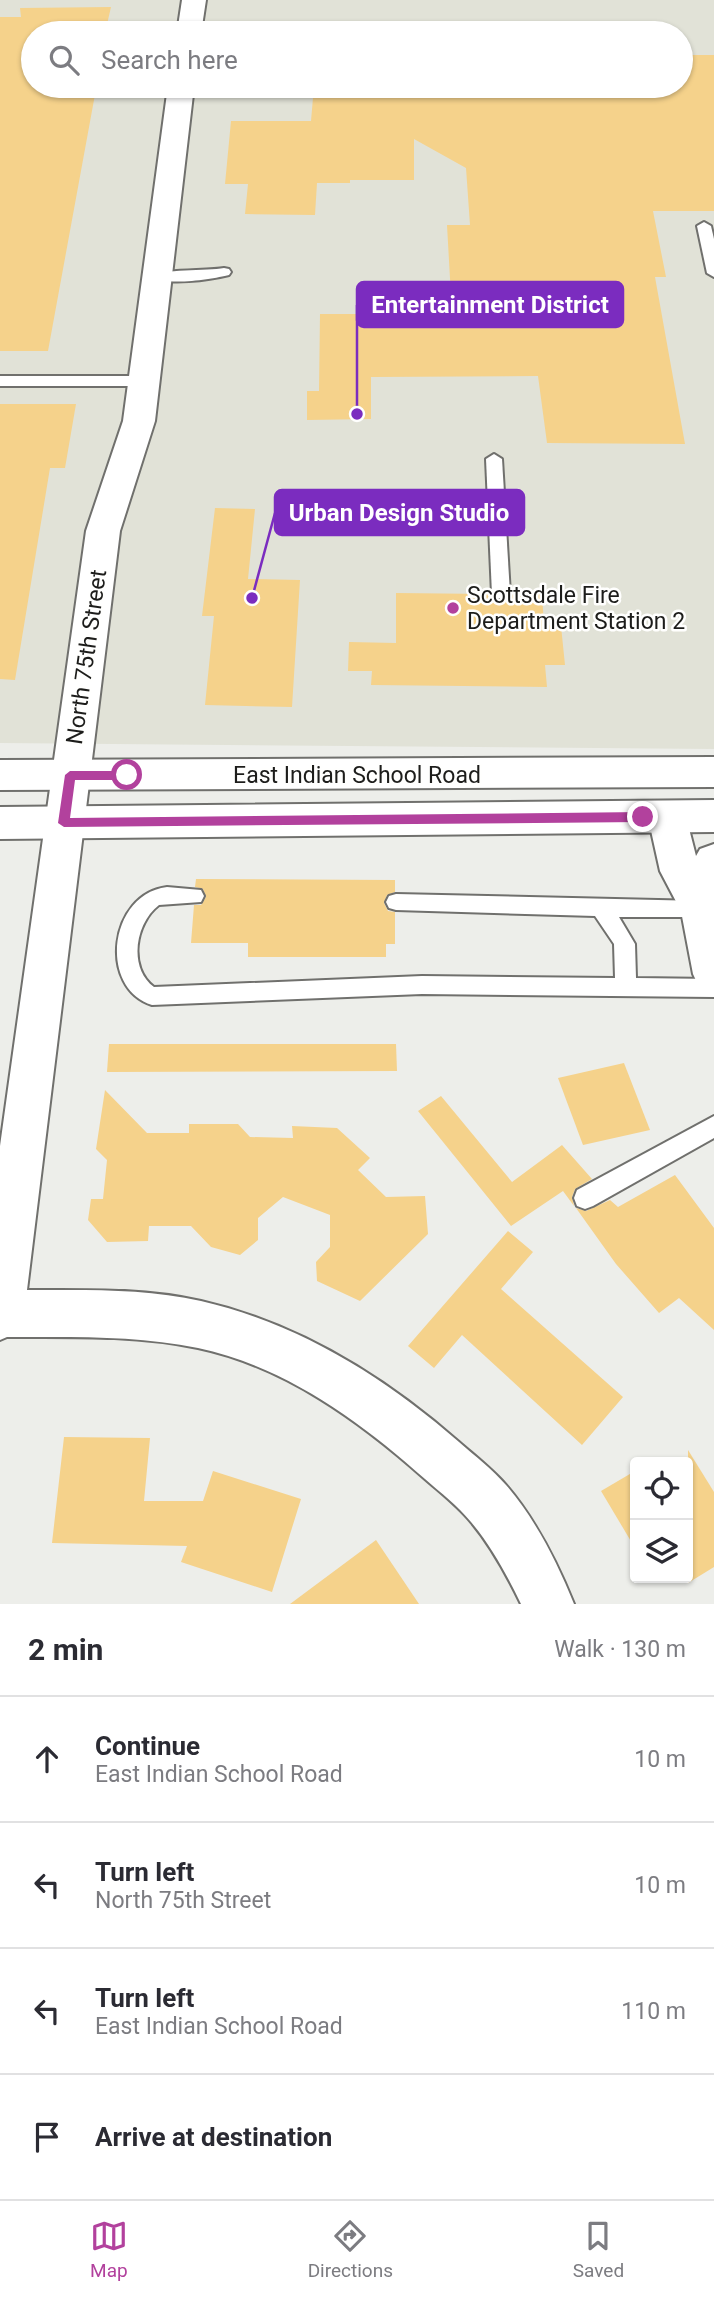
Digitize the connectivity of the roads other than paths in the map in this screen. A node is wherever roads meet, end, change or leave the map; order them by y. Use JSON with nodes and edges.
{"nodes":[{"id":1,"x":194,"y":0,"type":"edge"},
{"id":2,"x":191,"y":21,"type":"edge"},
{"id":3,"x":180,"y":98,"type":"edge"},
{"id":4,"x":704,"y":226,"type":"dead end"},
{"id":5,"x":224,"y":272,"type":"dead end"},
{"id":6,"x":714,"y":272,"type":"edge"},
{"id":7,"x":159,"y":276,"type":"junction"},
{"id":8,"x":0,"y":381,"type":"edge"},
{"id":9,"x":145,"y":381,"type":"junction"},
{"id":10,"x":494,"y":459,"type":"dead end"},
{"id":11,"x":501,"y":594,"type":"dead end"},
{"id":12,"x":714,"y":772,"type":"edge"},
{"id":13,"x":0,"y":775,"type":"edge"},
{"id":14,"x":70,"y":775,"type":"junction"},
{"id":15,"x":714,"y":816,"type":"edge"},
{"id":16,"x":667,"y":817,"type":"junction"},
{"id":17,"x":0,"y":823,"type":"edge"},
{"id":18,"x":64,"y":823,"type":"junction"},
{"id":19,"x":714,"y":860,"type":"edge"},
{"id":20,"x":194,"y":895,"type":"dead end"},
{"id":21,"x":396,"y":902,"type":"dead end"},
{"id":22,"x":600,"y":908,"type":"junction"},
{"id":23,"x":701,"y":909,"type":"junction"},
{"id":24,"x":714,"y":974,"type":"edge"},
{"id":25,"x":624,"y":988,"type":"junction"},
{"id":26,"x":714,"y":988,"type":"edge"},
{"id":27,"x":714,"y":1126,"type":"edge"},
{"id":28,"x":585,"y":1198,"type":"dead end"},
{"id":29,"x":0,"y":1314,"type":"edge"},
{"id":30,"x":548,"y":1604,"type":"edge"}],
"edges":[{"from":1,"to":2,"type":"street"},
{"from":3,"to":7,"type":"street","name":"North 75th Street"},
{"from":4,"to":6,"type":"lane"},
{"from":5,"to":7,"type":"lane"},
{"from":7,"to":9,"type":"street","name":"North 75th Street"},
{"from":8,"to":9,"type":"lane"},
{"from":9,"to":14,"type":"street","name":"North 75th Street"},
{"from":10,"to":11,"type":"lane"},
{"from":12,"to":14,"type":"street","name":"East Indian School Road"},
{"from":13,"to":14,"type":"street","name":"East Indian School Road"},
{"from":14,"to":18,"type":"street","name":"North 75th Street"},
{"from":15,"to":16,"type":"street","name":"East Indian School Road"},
{"from":16,"to":18,"type":"street","name":"East Indian School Road"},
{"from":16,"to":23,"type":"street"},
{"from":17,"to":18,"type":"street","name":"East Indian School Road"},
{"from":18,"to":29,"type":"street","name":"North 75th Street"},
{"from":19,"to":23,"type":"street"},
{"from":20,"to":25,"type":"lane"},
{"from":21,"to":22,"type":"lane"},
{"from":22,"to":23,"type":"lane"},
{"from":22,"to":25,"type":"lane"},
{"from":23,"to":24,"type":"street"},
{"from":25,"to":26,"type":"lane"},
{"from":27,"to":28,"type":"lane"},
{"from":29,"to":30,"type":"street"}]}
